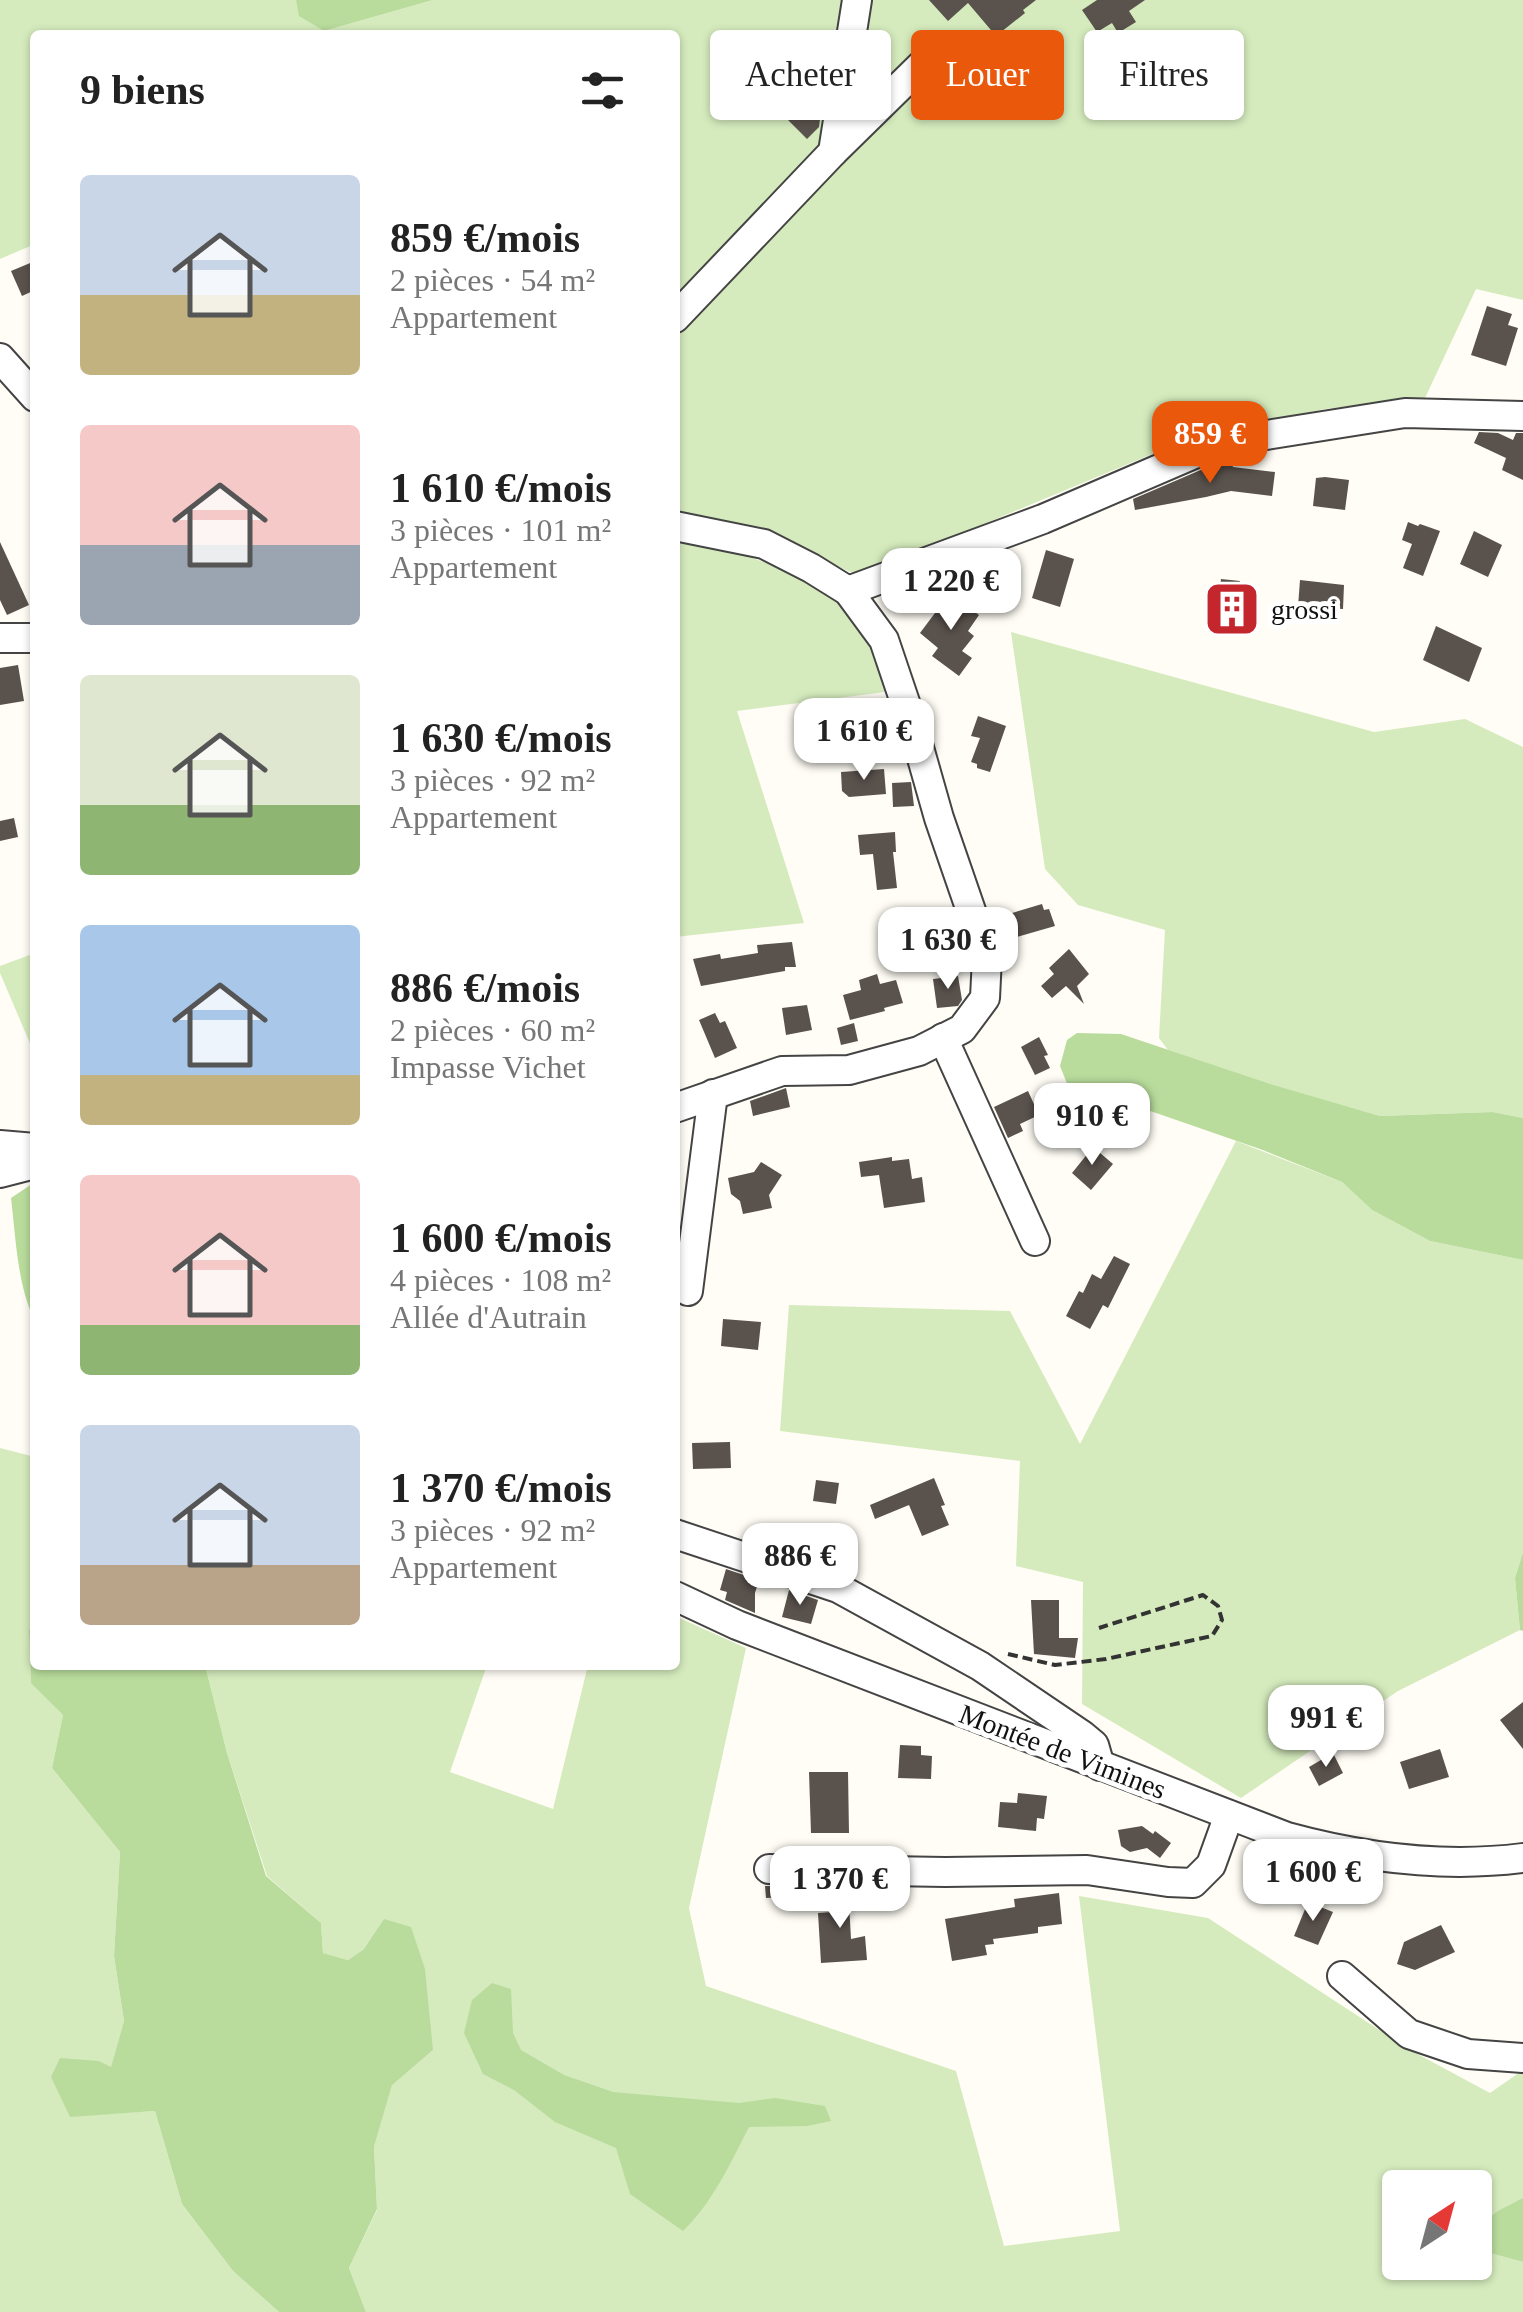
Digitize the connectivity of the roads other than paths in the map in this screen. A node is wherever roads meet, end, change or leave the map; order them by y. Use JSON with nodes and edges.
{"nodes":[{"id":1,"x":857,"y":0,"type":"edge"},
{"id":2,"x":911,"y":76,"type":"edge"},
{"id":3,"x":833,"y":152,"type":"junction"},
{"id":4,"x":680,"y":313,"type":"edge"},
{"id":5,"x":0,"y":358,"type":"edge"},
{"id":6,"x":30,"y":391,"type":"edge"},
{"id":7,"x":1523,"y":416,"type":"edge"},
{"id":8,"x":680,"y":527,"type":"edge"},
{"id":9,"x":848,"y":591,"type":"junction"},
{"id":10,"x":0,"y":638,"type":"edge"},
{"id":11,"x":30,"y":638,"type":"edge"},
{"id":12,"x":944,"y":1038,"type":"junction"},
{"id":13,"x":714,"y":1094,"type":"junction"},
{"id":14,"x":680,"y":1106,"type":"edge"},
{"id":15,"x":0,"y":1145,"type":"edge"},
{"id":16,"x":30,"y":1148,"type":"edge"},
{"id":17,"x":30,"y":1165,"type":"edge"},
{"id":18,"x":0,"y":1174,"type":"edge"},
{"id":19,"x":1035,"y":1241,"type":"dead end"},
{"id":20,"x":688,"y":1290,"type":"dead end"},
{"id":21,"x":680,"y":1536,"type":"edge"},
{"id":22,"x":680,"y":1598,"type":"edge"},
{"id":23,"x":1100,"y":1766,"type":"junction"},
{"id":24,"x":1229,"y":1814,"type":"junction"},
{"id":25,"x":1523,"y":1858,"type":"edge"},
{"id":26,"x":769,"y":1868,"type":"dead end"},
{"id":27,"x":1342,"y":1976,"type":"dead end"},
{"id":28,"x":1523,"y":2058,"type":"edge"}],
"edges":[{"from":1,"to":3,"type":"street"},
{"from":2,"to":3,"type":"street"},
{"from":3,"to":4,"type":"street"},
{"from":5,"to":6,"type":"street"},
{"from":7,"to":9,"type":"street"},
{"from":8,"to":9,"type":"street"},
{"from":9,"to":12,"type":"street"},
{"from":10,"to":11,"type":"street"},
{"from":12,"to":13,"type":"street"},
{"from":12,"to":19,"type":"street"},
{"from":13,"to":14,"type":"street"},
{"from":13,"to":20,"type":"street"},
{"from":15,"to":16,"type":"street"},
{"from":17,"to":18,"type":"street"},
{"from":21,"to":23,"type":"street"},
{"from":22,"to":23,"type":"street","name":"Montée de Vimines"},
{"from":23,"to":24,"type":"street","name":"Montée de Vimines"},
{"from":24,"to":25,"type":"street","name":"Montée de Vimines"},
{"from":24,"to":26,"type":"street"},
{"from":27,"to":28,"type":"street"}]}
